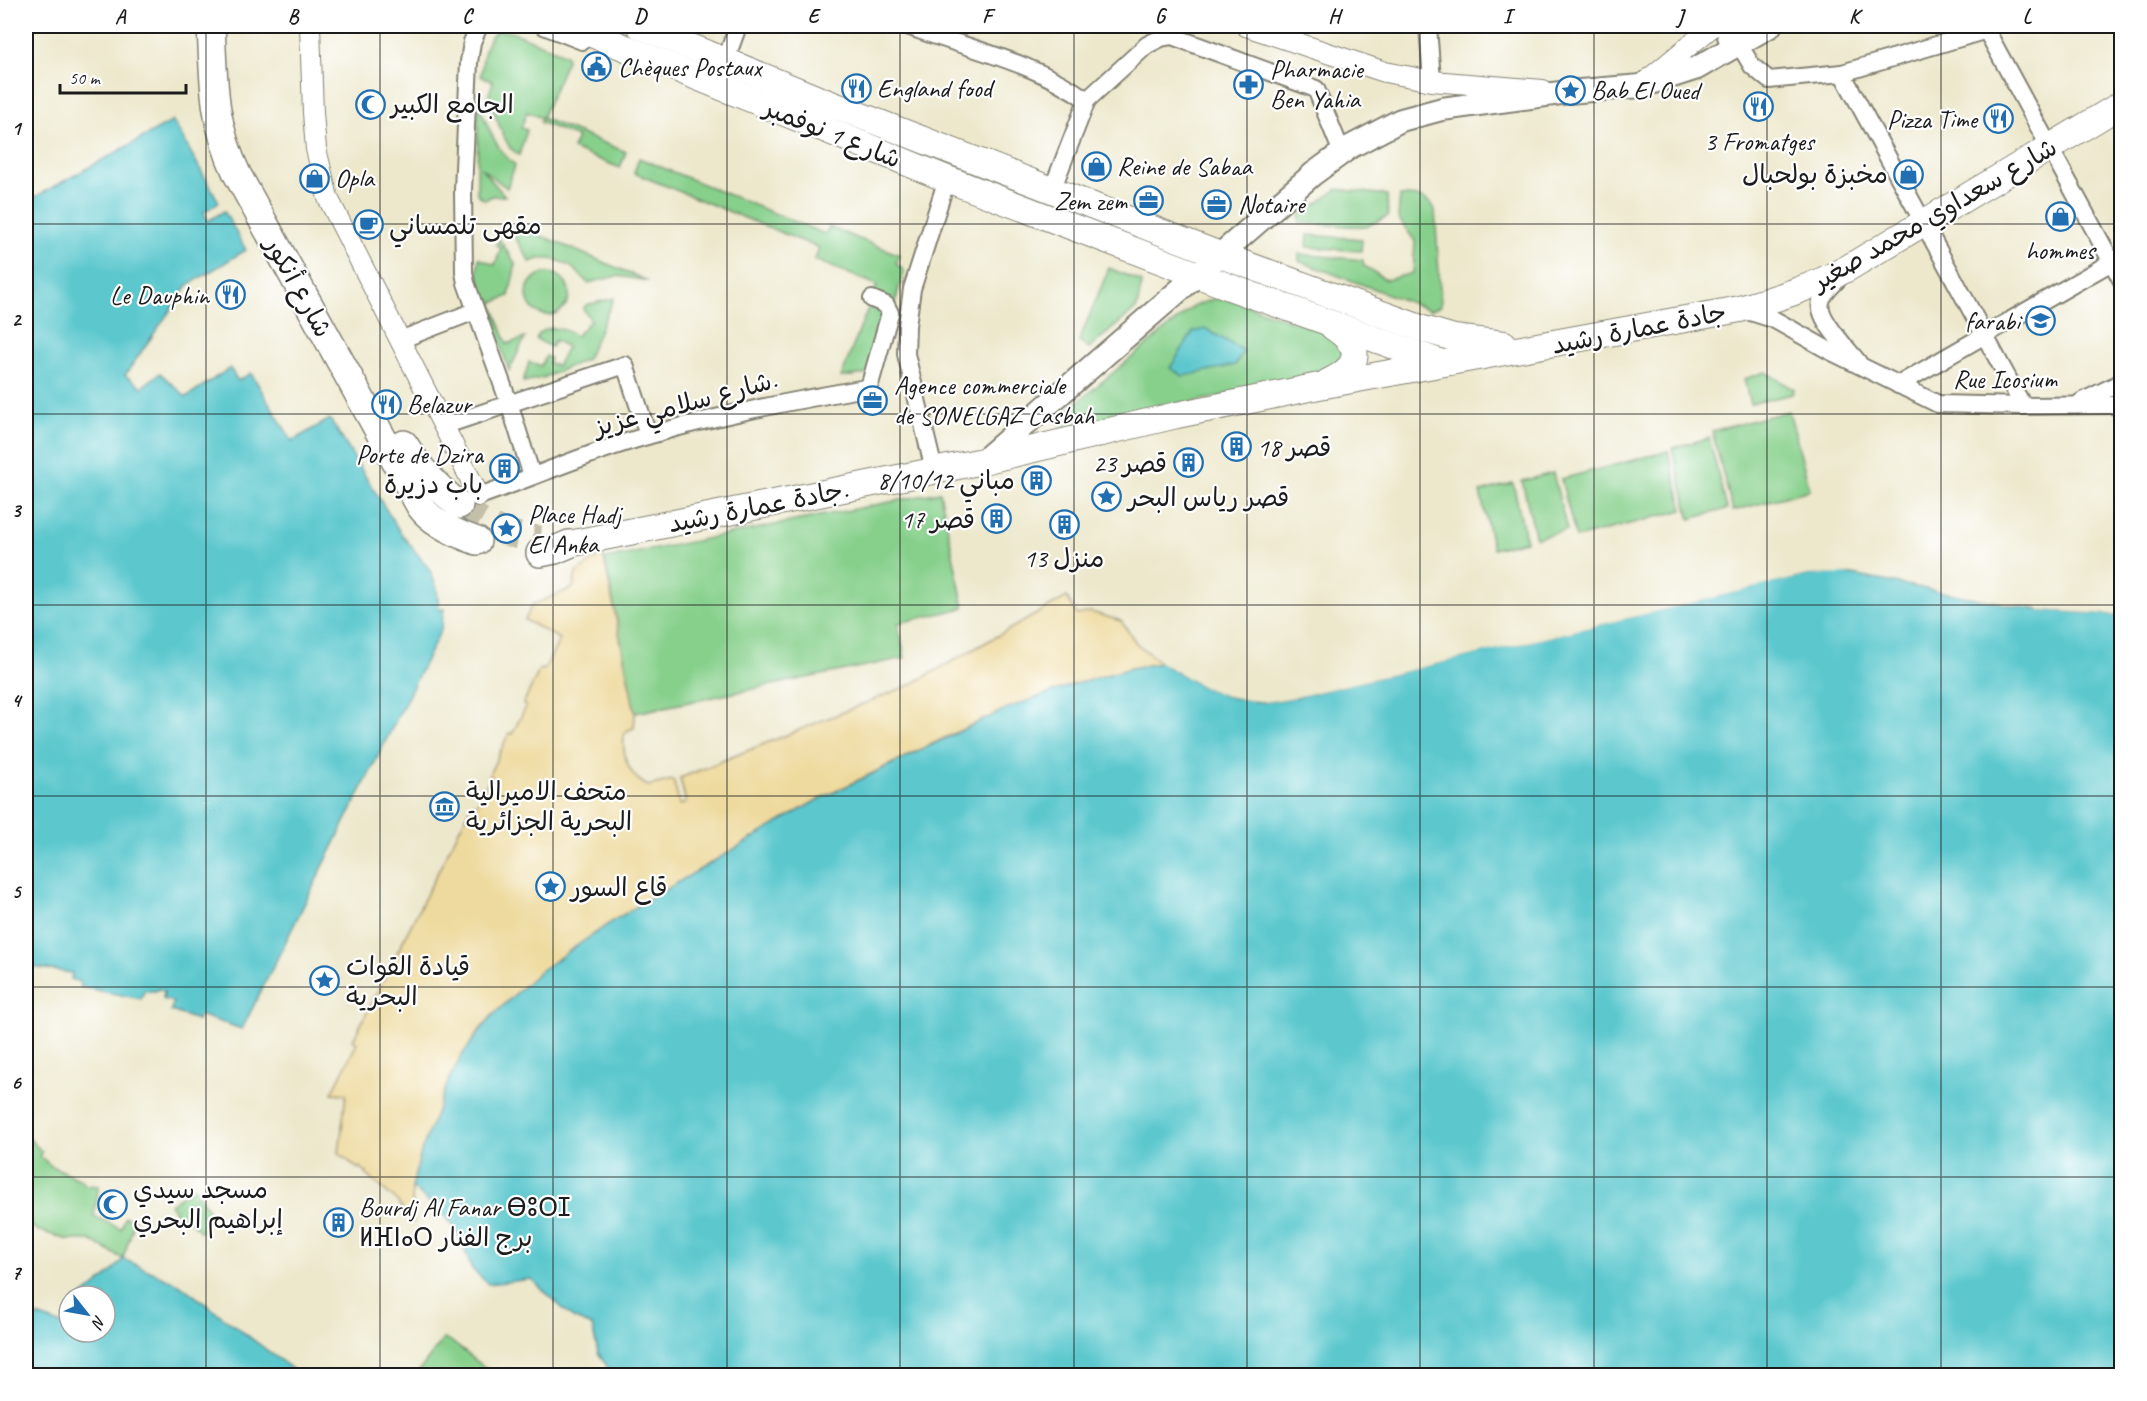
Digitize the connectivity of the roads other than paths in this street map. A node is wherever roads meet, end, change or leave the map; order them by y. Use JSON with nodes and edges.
{"nodes":[{"id":1,"x":211,"y":26,"type":"edge"},
{"id":2,"x":225,"y":26,"type":"edge"},
{"id":3,"x":310,"y":26,"type":"edge"},
{"id":4,"x":479,"y":26,"type":"edge"},
{"id":5,"x":544,"y":26,"type":"edge"},
{"id":6,"x":572,"y":26,"type":"edge"},
{"id":7,"x":640,"y":26,"type":"edge"},
{"id":8,"x":738,"y":26,"type":"edge"},
{"id":9,"x":907,"y":26,"type":"edge"},
{"id":10,"x":1246,"y":26,"type":"edge"},
{"id":11,"x":1428,"y":26,"type":"edge"},
{"id":12,"x":1713,"y":26,"type":"edge"},
{"id":13,"x":1770,"y":26,"type":"edge"},
{"id":14,"x":1988,"y":27,"type":"edge"},
{"id":15,"x":1274,"y":30,"type":"edge"},
{"id":16,"x":1173,"y":31,"type":"edge"},
{"id":17,"x":1739,"y":36,"type":"edge"},
{"id":18,"x":725,"y":62,"type":"junction"},
{"id":19,"x":673,"y":67,"type":"junction"},
{"id":20,"x":1842,"y":73,"type":"junction"},
{"id":21,"x":1432,"y":81,"type":"junction"},
{"id":22,"x":1641,"y":86,"type":"junction"},
{"id":23,"x":1568,"y":92,"type":"junction"},
{"id":24,"x":1087,"y":100,"type":"junction"},
{"id":25,"x":2121,"y":104,"type":"edge"},
{"id":26,"x":2050,"y":147,"type":"junction"},
{"id":27,"x":1342,"y":153,"type":"junction"},
{"id":28,"x":938,"y":175,"type":"junction"},
{"id":29,"x":1052,"y":190,"type":"junction"},
{"id":30,"x":1924,"y":222,"type":"junction"},
{"id":31,"x":1220,"y":255,"type":"junction"},
{"id":32,"x":2116,"y":259,"type":"edge"},
{"id":33,"x":1848,"y":268,"type":"junction"},
{"id":34,"x":1198,"y":275,"type":"junction"},
{"id":35,"x":2121,"y":281,"type":"edge"},
{"id":36,"x":872,"y":299,"type":"dead end"},
{"id":37,"x":1740,"y":309,"type":"junction"},
{"id":38,"x":475,"y":311,"type":"junction"},
{"id":39,"x":1328,"y":324,"type":"junction"},
{"id":40,"x":1985,"y":335,"type":"junction"},
{"id":41,"x":400,"y":340,"type":"junction"},
{"id":42,"x":1538,"y":347,"type":"junction"},
{"id":43,"x":1442,"y":363,"type":"junction"},
{"id":44,"x":1862,"y":366,"type":"junction"},
{"id":45,"x":2121,"y":382,"type":"edge"},
{"id":46,"x":1898,"y":385,"type":"junction"},
{"id":47,"x":1319,"y":386,"type":"junction"},
{"id":48,"x":509,"y":403,"type":"junction"},
{"id":49,"x":2078,"y":404,"type":"junction"},
{"id":50,"x":2121,"y":405,"type":"edge"},
{"id":51,"x":2023,"y":406,"type":"junction"},
{"id":52,"x":443,"y":426,"type":"junction"},
{"id":53,"x":648,"y":435,"type":"junction"},
{"id":54,"x":983,"y":461,"type":"junction"},
{"id":55,"x":934,"y":470,"type":"junction"},
{"id":56,"x":532,"y":476,"type":"junction"},
{"id":57,"x":460,"y":509,"type":"junction"},
{"id":58,"x":477,"y":541,"type":"dead end"},
{"id":59,"x":569,"y":544,"type":"joint"},
{"id":60,"x":540,"y":546,"type":"tunnel mouth"}],
"edges":[{"from":1,"to":57,"type":"highway","name":"شارع أنكور"},
{"from":2,"to":57,"type":"highway"},
{"from":3,"to":41,"type":"street"},
{"from":4,"to":38,"type":"street"},
{"from":5,"to":19,"type":"street"},
{"from":6,"to":19,"type":"main road","name":"شارع 1 نوفمبر"},
{"from":7,"to":18,"type":"main road"},
{"from":8,"to":18,"type":"street"},
{"from":9,"to":24,"type":"street"},
{"from":10,"to":15,"type":"street"},
{"from":11,"to":21,"type":"street"},
{"from":12,"to":22,"type":"street"},
{"from":13,"to":17,"type":"main road"},
{"from":14,"to":20,"type":"street"},
{"from":14,"to":26,"type":"street"},
{"from":15,"to":21,"type":"street"},
{"from":16,"to":24,"type":"street"},
{"from":16,"to":27,"type":"street"},
{"from":17,"to":20,"type":"street"},
{"from":17,"to":22,"type":"main road"},
{"from":18,"to":29,"type":"main road"},
{"from":19,"to":28,"type":"main road","name":"شارع 1 نوفمبر"},
{"from":20,"to":30,"type":"street"},
{"from":21,"to":23,"type":"street"},
{"from":22,"to":23,"type":"main road"},
{"from":23,"to":27,"type":"main road"},
{"from":24,"to":29,"type":"street"},
{"from":25,"to":26,"type":"main road","name":"شارع سعداوي محمد صغير"},
{"from":26,"to":30,"type":"main road","name":"شارع سعداوي محمد صغير"},
{"from":26,"to":32,"type":"street"},
{"from":27,"to":31,"type":"main road"},
{"from":28,"to":34,"type":"main road","name":"شارع 1 نوفمبر"},
{"from":28,"to":55,"type":"street"},
{"from":29,"to":31,"type":"main road"},
{"from":30,"to":33,"type":"main road","name":"شارع سعداوي محمد صغير"},
{"from":30,"to":40,"type":"street"},
{"from":31,"to":34,"type":"main road"},
{"from":31,"to":42,"type":"main road"},
{"from":32,"to":35,"type":"street"},
{"from":32,"to":40,"type":"street"},
{"from":33,"to":37,"type":"main road","name":"شارع سعداوي محمد صغير"},
{"from":33,"to":44,"type":"street","name":"Rue Icosium"},
{"from":34,"to":39,"type":"main road","name":"شارع 1 نوفمبر"},
{"from":34,"to":54,"type":"main road"},
{"from":36,"to":53,"type":"street","name":"شارع سلامي عزيز."},
{"from":37,"to":42,"type":"main road","name":"جادة عمارة رشيد"},
{"from":37,"to":44,"type":"street","name":"Rue Icosium"},
{"from":38,"to":41,"type":"street"},
{"from":38,"to":48,"type":"street"},
{"from":39,"to":43,"type":"main road","name":"شارع 1 نوفمبر"},
{"from":39,"to":47,"type":"main road"},
{"from":40,"to":46,"type":"street"},
{"from":40,"to":51,"type":"street"},
{"from":41,"to":52,"type":"street"},
{"from":42,"to":43,"type":"main road","name":"جادة عمارة رشيد"},
{"from":43,"to":47,"type":"main road","name":"جادة عمارة رشيد"},
{"from":44,"to":46,"type":"street","name":"Rue Icosium"},
{"from":45,"to":49,"type":"street"},
{"from":46,"to":51,"type":"street","name":"Rue Icosium"},
{"from":47,"to":54,"type":"main road","name":"جادة عمارة رشيد."},
{"from":48,"to":52,"type":"street"},
{"from":48,"to":53,"type":"street"},
{"from":48,"to":56,"type":"street"},
{"from":49,"to":50,"type":"street","name":"Rue Icosium"},
{"from":49,"to":51,"type":"street","name":"Rue Icosium"},
{"from":52,"to":57,"type":"street"},
{"from":53,"to":56,"type":"street","name":"شارع سلامي عزيز."},
{"from":54,"to":55,"type":"main road","name":"جادة عمارة رشيد."},
{"from":55,"to":59,"type":"main road","name":"جادة عمارة رشيد."},
{"from":56,"to":57,"type":"street","name":"شارع سلامي عزيز."},
{"from":57,"to":58,"type":"highway"},
{"from":59,"to":60,"type":"highway"}]}
